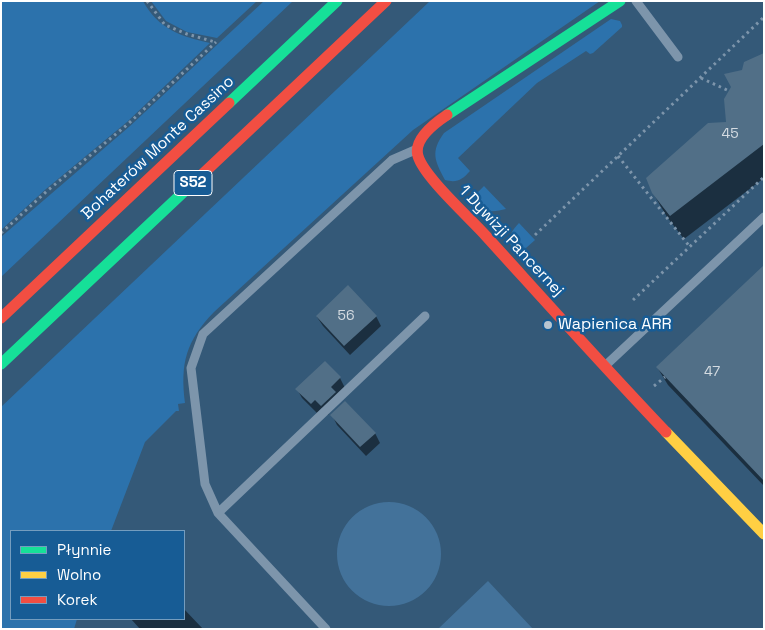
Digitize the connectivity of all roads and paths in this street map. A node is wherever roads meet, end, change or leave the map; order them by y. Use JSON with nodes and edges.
{"nodes":[{"id":1,"x":147,"y":1,"type":"edge"},
{"id":2,"x":337,"y":1,"type":"edge"},
{"id":3,"x":386,"y":1,"type":"edge"},
{"id":4,"x":620,"y":1,"type":"edge"},
{"id":5,"x":636,"y":1,"type":"edge"},
{"id":6,"x":764,"y":17,"type":"edge"},
{"id":7,"x":678,"y":57,"type":"dead end"},
{"id":8,"x":700,"y":78,"type":"junction"},
{"id":9,"x":729,"y":91,"type":"dead end"},
{"id":10,"x":417,"y":149,"type":"junction"},
{"id":11,"x":618,"y":156,"type":"junction"},
{"id":12,"x":764,"y":177,"type":"edge"},
{"id":13,"x":764,"y":217,"type":"edge"},
{"id":14,"x":1,"y":233,"type":"edge"},
{"id":15,"x":535,"y":235,"type":"dead end"},
{"id":16,"x":690,"y":247,"type":"junction"},
{"id":17,"x":633,"y":300,"type":"dead end"},
{"id":18,"x":424,"y":316,"type":"dead end"},
{"id":19,"x":1,"y":318,"type":"edge"},
{"id":20,"x":1,"y":364,"type":"edge"},
{"id":21,"x":604,"y":367,"type":"junction"},
{"id":22,"x":218,"y":513,"type":"junction"},
{"id":23,"x":764,"y":534,"type":"edge"},
{"id":24,"x":326,"y":629,"type":"edge"}],
"edges":[{"from":1,"to":14,"type":"path"},
{"from":2,"to":19,"type":"main road","name":"Bohaterów Monte Cassino","number":"S52"},
{"from":3,"to":20,"type":"main road","number":"S52"},
{"from":4,"to":10,"type":"main road"},
{"from":5,"to":7,"type":"lane"},
{"from":6,"to":8,"type":"path"},
{"from":8,"to":9,"type":"path"},
{"from":8,"to":11,"type":"path"},
{"from":10,"to":21,"type":"main road","name":"1 Dywizji Pancernej"},
{"from":10,"to":22,"type":"lane"},
{"from":11,"to":15,"type":"path"},
{"from":11,"to":16,"type":"path"},
{"from":12,"to":16,"type":"path"},
{"from":13,"to":21,"type":"lane"},
{"from":16,"to":17,"type":"path"},
{"from":18,"to":22,"type":"lane"},
{"from":21,"to":23,"type":"main road","name":"1 Dywizji Pancernej"},
{"from":22,"to":24,"type":"lane"}]}
